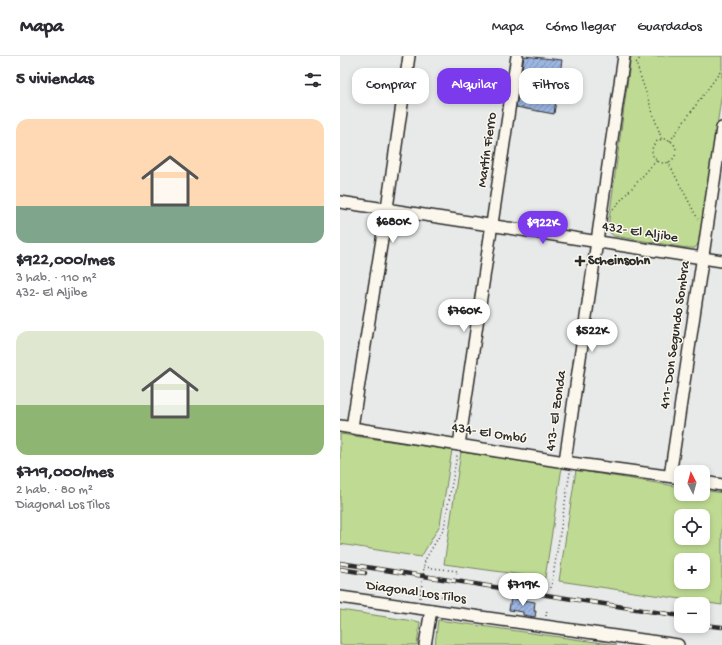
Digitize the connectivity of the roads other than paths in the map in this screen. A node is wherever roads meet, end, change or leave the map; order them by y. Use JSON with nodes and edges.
{"nodes":[{"id":1,"x":409,"y":56,"type":"edge"},
{"id":2,"x":517,"y":56,"type":"edge"},
{"id":3,"x":624,"y":56,"type":"edge"},
{"id":4,"x":722,"y":128,"type":"edge"},
{"id":5,"x":340,"y":202,"type":"edge"},
{"id":6,"x":387,"y":208,"type":"junction"},
{"id":7,"x":492,"y":225,"type":"junction"},
{"id":8,"x":597,"y":241,"type":"junction"},
{"id":9,"x":702,"y":258,"type":"junction"},
{"id":10,"x":722,"y":261,"type":"edge"},
{"id":11,"x":340,"y":426,"type":"edge"},
{"id":12,"x":352,"y":428,"type":"junction"},
{"id":13,"x":459,"y":445,"type":"junction"},
{"id":14,"x":568,"y":462,"type":"junction"},
{"id":15,"x":677,"y":465,"type":"edge"},
{"id":16,"x":674,"y":477,"type":"edge"},
{"id":17,"x":710,"y":483,"type":"edge"},
{"id":18,"x":722,"y":485,"type":"edge"},
{"id":19,"x":340,"y":597,"type":"edge"},
{"id":20,"x":431,"y":610,"type":"junction"},
{"id":21,"x":633,"y":642,"type":"edge"},
{"id":22,"x":425,"y":645,"type":"edge"},
{"id":23,"x":678,"y":645,"type":"edge"}],
"edges":[{"from":1,"to":6,"type":"street"},
{"from":2,"to":7,"type":"street","name":"Martín Fierro"},
{"from":3,"to":8,"type":"street","name":"413- El Zonda"},
{"from":4,"to":9,"type":"street","name":"411- Don Segundo Sombra"},
{"from":5,"to":6,"type":"street","name":"432- El Aljibe"},
{"from":6,"to":7,"type":"street","name":"432- El Aljibe"},
{"from":6,"to":12,"type":"street"},
{"from":7,"to":8,"type":"street","name":"432- El Aljibe"},
{"from":7,"to":13,"type":"street","name":"Martín Fierro"},
{"from":8,"to":9,"type":"street","name":"432- El Aljibe"},
{"from":8,"to":14,"type":"street","name":"413- El Zonda"},
{"from":9,"to":10,"type":"street","name":"432- El Aljibe"},
{"from":9,"to":15,"type":"street","name":"411- Don Segundo Sombra"},
{"from":11,"to":12,"type":"street","name":"434- El Ombú"},
{"from":12,"to":13,"type":"street","name":"434- El Ombú"},
{"from":13,"to":14,"type":"street","name":"434- El Ombú"},
{"from":14,"to":16,"type":"street","name":"434- El Ombú"},
{"from":17,"to":18,"type":"street"},
{"from":19,"to":20,"type":"street","name":"Diagonal Los Tilos"},
{"from":20,"to":21,"type":"street","name":"Diagonal Los Tilos"},
{"from":20,"to":22,"type":"street"},
{"from":21,"to":23,"type":"street","name":"Diagonal Los Tilos"}]}
